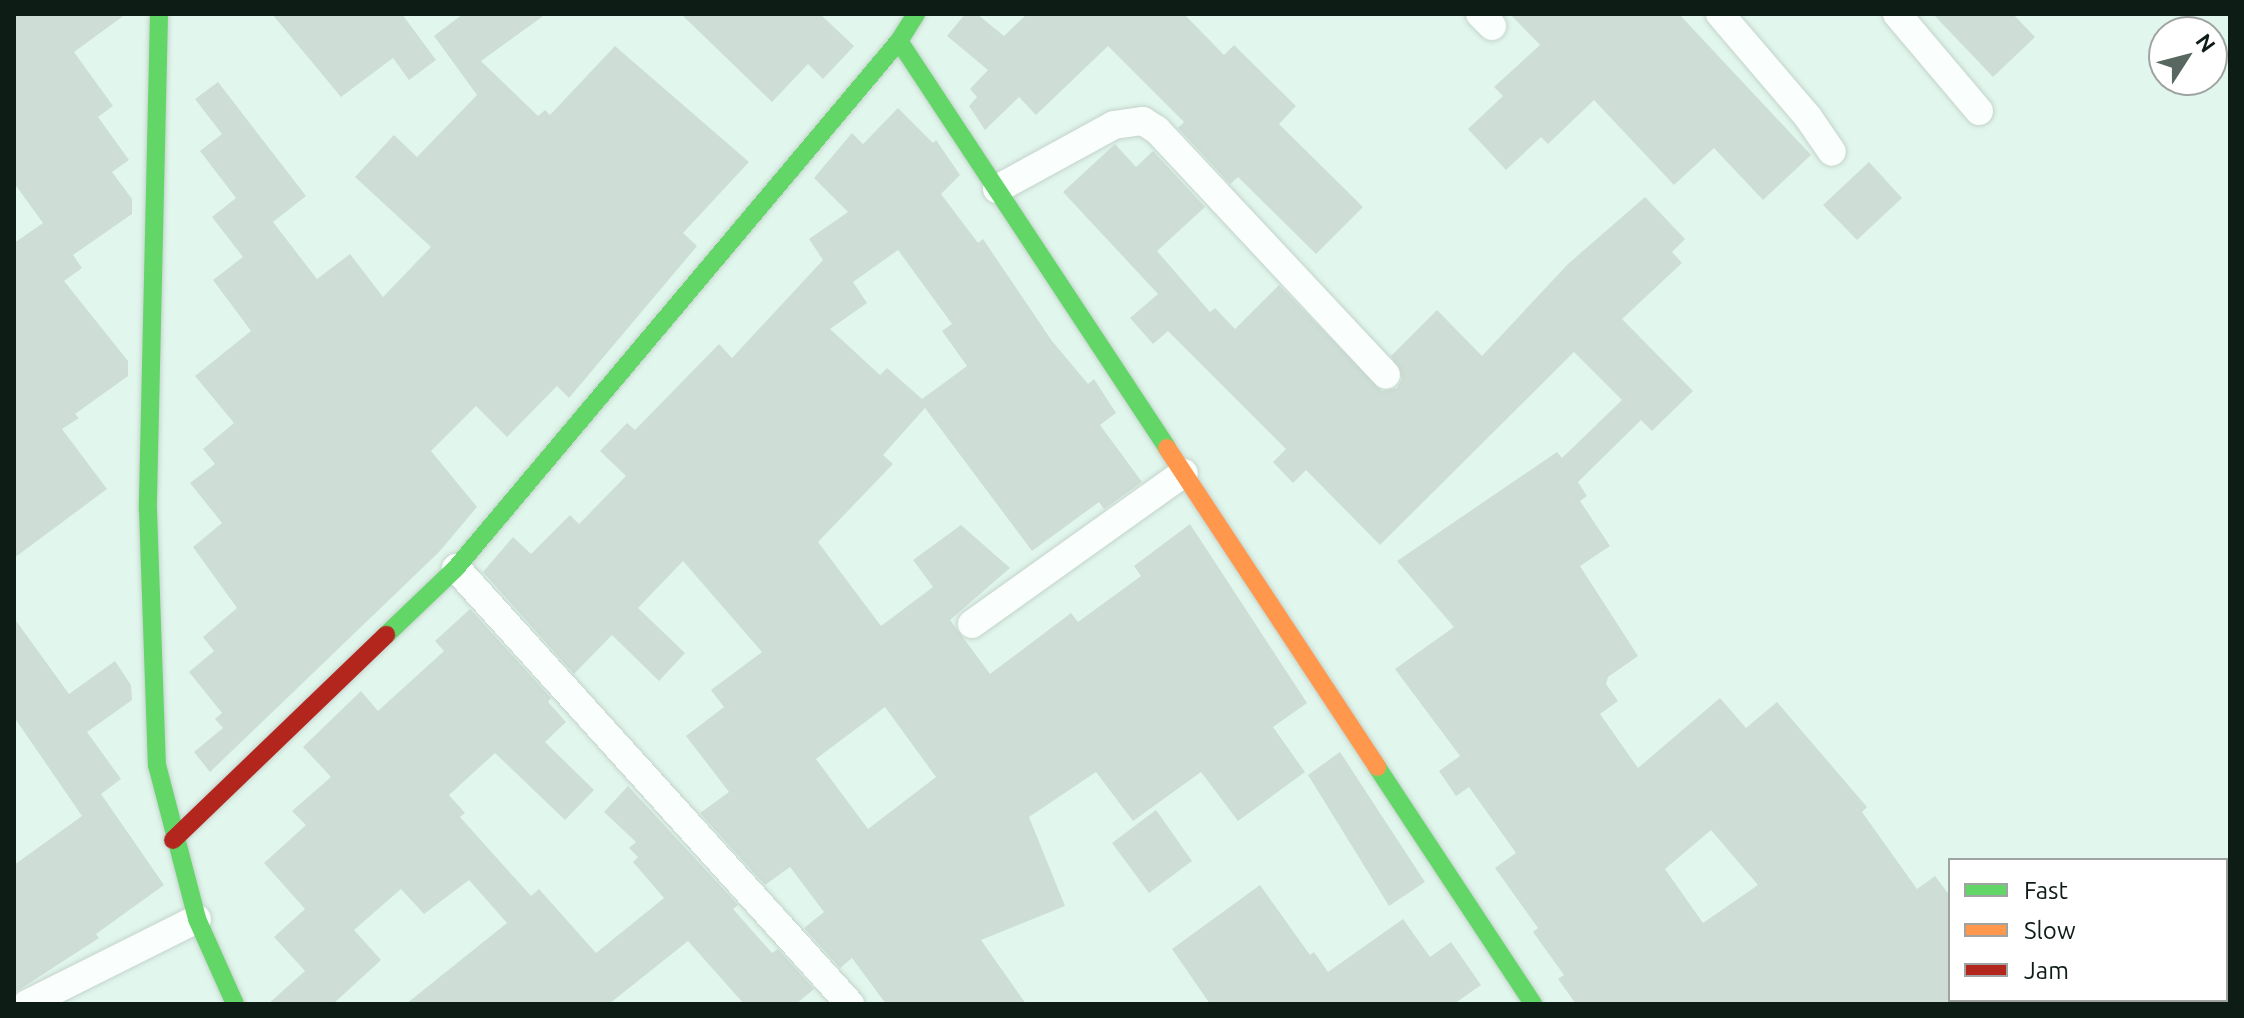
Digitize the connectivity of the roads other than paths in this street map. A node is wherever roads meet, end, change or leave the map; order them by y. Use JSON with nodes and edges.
{"nodes":[{"id":1,"x":159,"y":14,"type":"edge"},
{"id":2,"x":916,"y":14,"type":"edge"},
{"id":3,"x":1720,"y":14,"type":"edge"},
{"id":4,"x":1897,"y":14,"type":"edge"},
{"id":5,"x":899,"y":41,"type":"junction"},
{"id":6,"x":1979,"y":111,"type":"dead end"},
{"id":7,"x":1832,"y":152,"type":"dead end"},
{"id":8,"x":997,"y":189,"type":"junction"},
{"id":9,"x":1386,"y":375,"type":"dead end"},
{"id":10,"x":1184,"y":473,"type":"junction"},
{"id":11,"x":456,"y":568,"type":"junction"},
{"id":12,"x":972,"y":624,"type":"dead end"},
{"id":13,"x":173,"y":840,"type":"junction"},
{"id":14,"x":197,"y":919,"type":"junction"},
{"id":15,"x":27,"y":1004,"type":"edge"},
{"id":16,"x":235,"y":1004,"type":"edge"},
{"id":17,"x":850,"y":1004,"type":"edge"},
{"id":18,"x":1533,"y":1004,"type":"edge"}],
"edges":[{"from":1,"to":13,"type":"street"},
{"from":2,"to":5,"type":"street"},
{"from":3,"to":7,"type":"street"},
{"from":4,"to":6,"type":"street"},
{"from":5,"to":8,"type":"street"},
{"from":5,"to":11,"type":"street"},
{"from":8,"to":9,"type":"street"},
{"from":8,"to":10,"type":"street"},
{"from":10,"to":12,"type":"street"},
{"from":10,"to":18,"type":"street"},
{"from":11,"to":13,"type":"street"},
{"from":11,"to":17,"type":"street"},
{"from":13,"to":14,"type":"street"},
{"from":14,"to":15,"type":"street"},
{"from":14,"to":16,"type":"street"}]}
